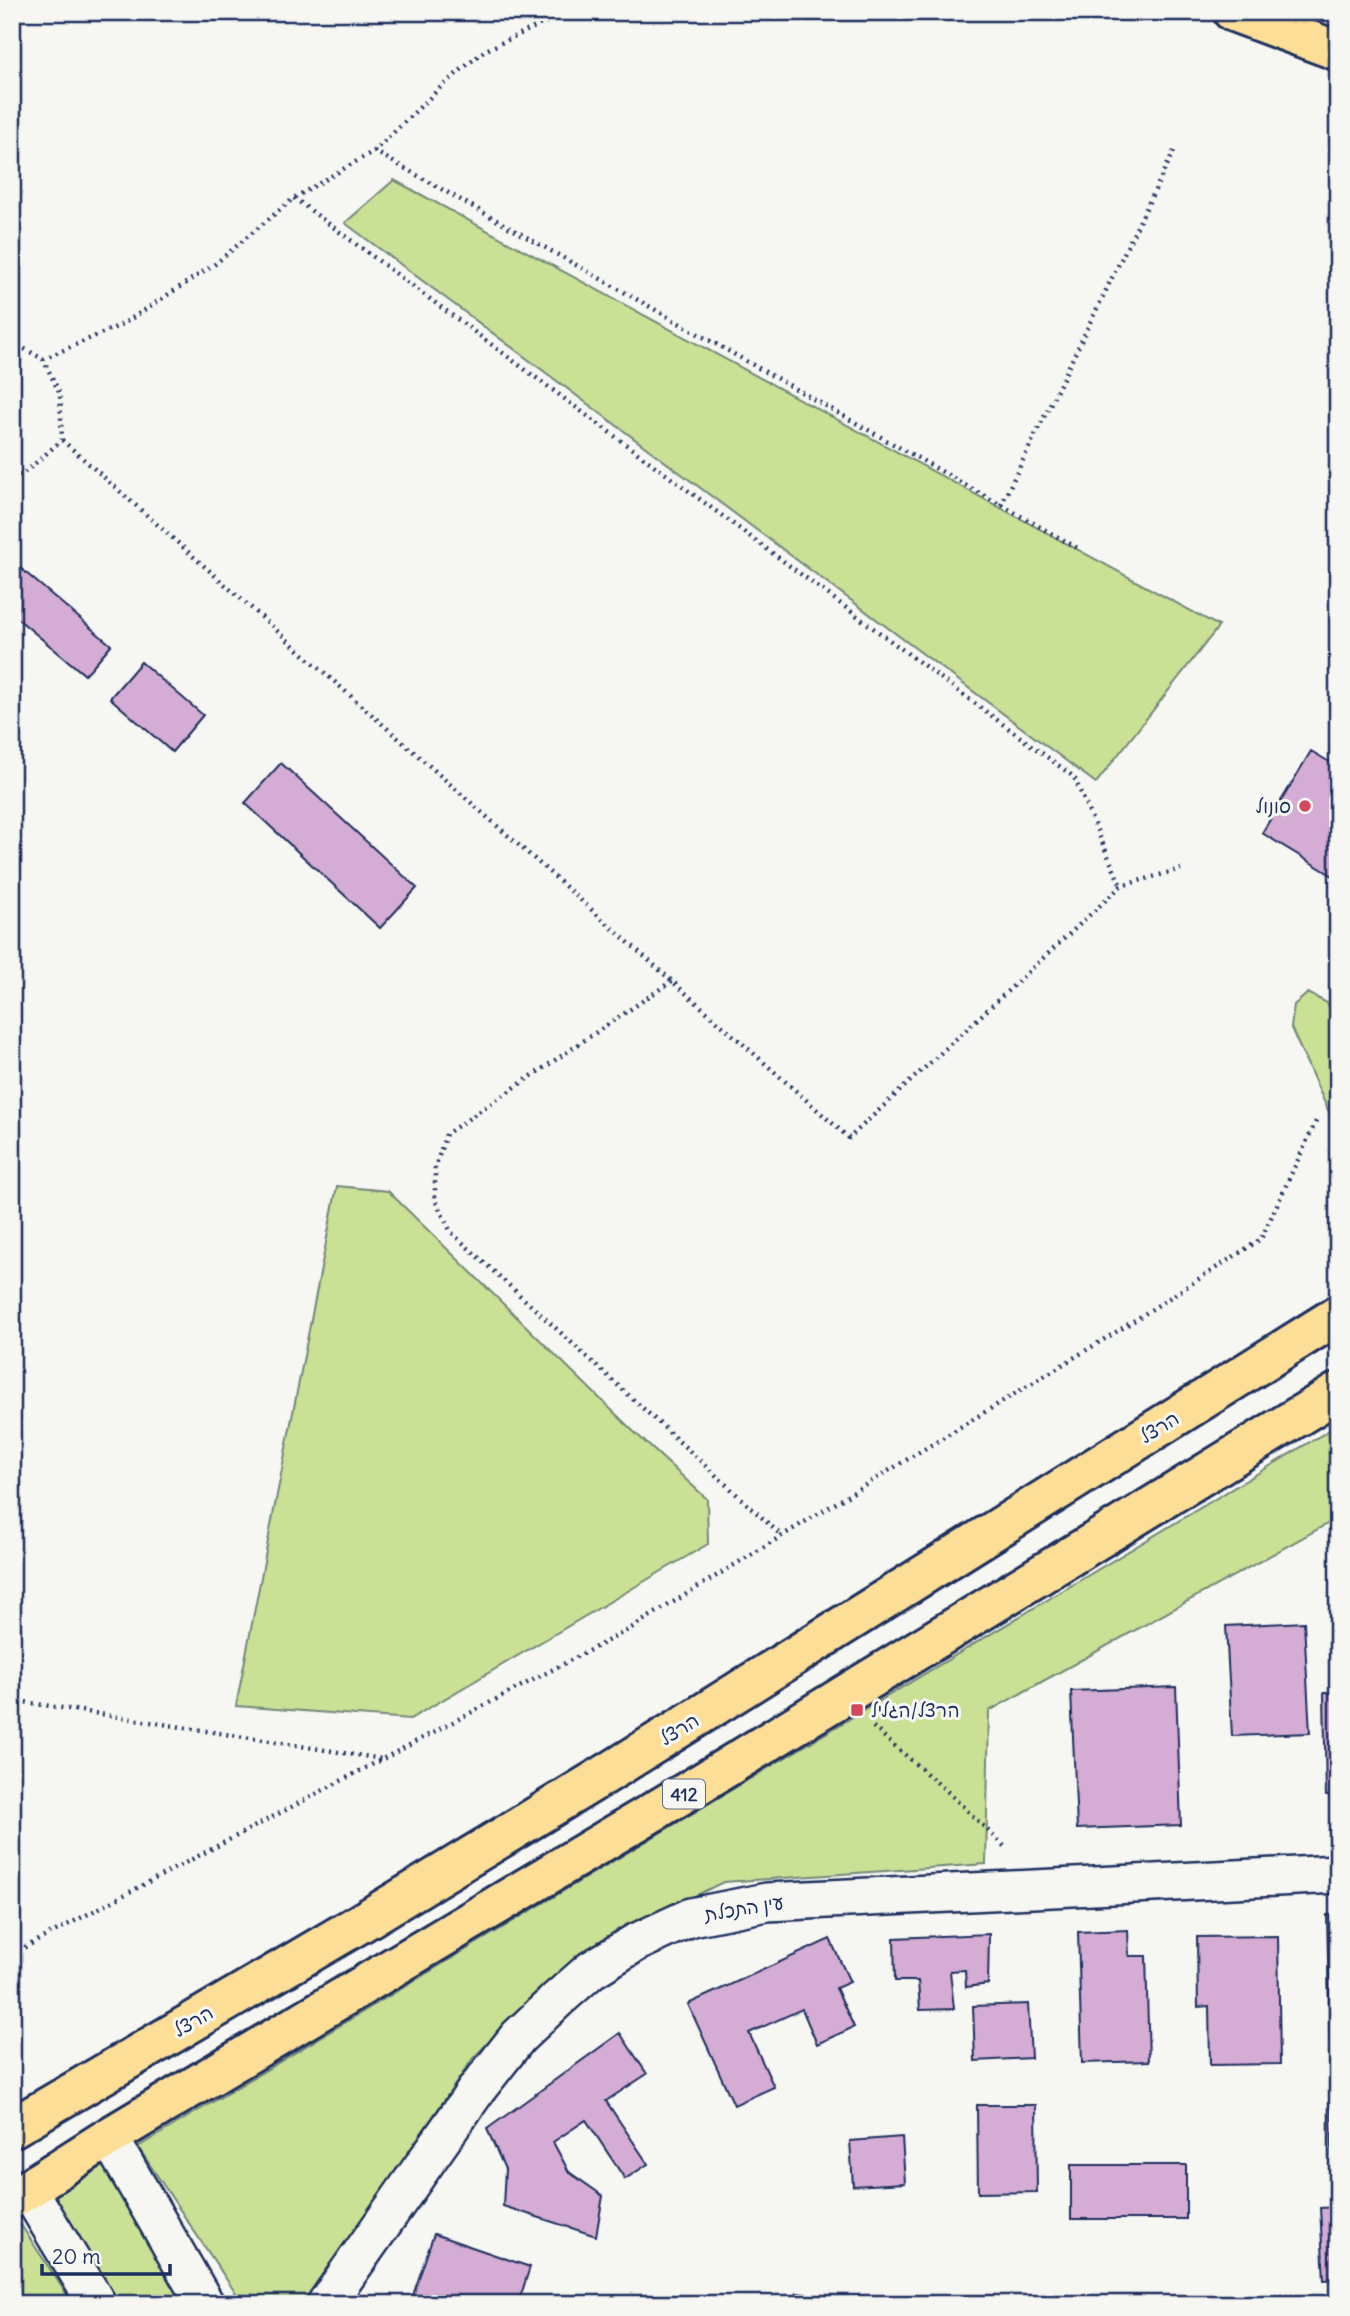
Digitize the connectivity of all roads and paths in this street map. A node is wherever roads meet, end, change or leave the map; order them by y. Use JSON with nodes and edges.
{"nodes":[{"id":1,"x":567,"y":12,"type":"edge"},
{"id":2,"x":1233,"y":12,"type":"edge"},
{"id":3,"x":1338,"y":51,"type":"edge"},
{"id":4,"x":1175,"y":149,"type":"dead end"},
{"id":5,"x":374,"y":151,"type":"junction"},
{"id":6,"x":294,"y":198,"type":"junction"},
{"id":7,"x":12,"y":342,"type":"edge"},
{"id":8,"x":43,"y":359,"type":"junction"},
{"id":9,"x":62,"y":440,"type":"junction"},
{"id":10,"x":12,"y":477,"type":"edge"},
{"id":11,"x":1001,"y":505,"type":"junction"},
{"id":12,"x":1081,"y":550,"type":"dead end"},
{"id":13,"x":1181,"y":869,"type":"dead end"},
{"id":14,"x":1121,"y":886,"type":"junction"},
{"id":15,"x":671,"y":981,"type":"junction"},
{"id":16,"x":1318,"y":1117,"type":"dead end"},
{"id":17,"x":1338,"y":1315,"type":"edge"},
{"id":18,"x":1338,"y":1392,"type":"edge"},
{"id":19,"x":782,"y":1536,"type":"junction"},
{"id":20,"x":841,"y":1698,"type":"junction"},
{"id":21,"x":12,"y":1700,"type":"edge"},
{"id":22,"x":383,"y":1759,"type":"junction"},
{"id":23,"x":1338,"y":1874,"type":"edge"},
{"id":24,"x":1047,"y":1888,"type":"junction"},
{"id":25,"x":12,"y":1954,"type":"edge"},
{"id":26,"x":12,"y":2128,"type":"edge"},
{"id":27,"x":108,"y":2137,"type":"junction"},
{"id":28,"x":20,"y":2194,"type":"edge"},
{"id":29,"x":97,"y":2304,"type":"edge"},
{"id":30,"x":205,"y":2304,"type":"edge"},
{"id":31,"x":326,"y":2304,"type":"edge"}],
"edges":[{"from":1,"to":5,"type":"path"},
{"from":2,"to":3,"type":"main road"},
{"from":4,"to":11,"type":"path"},
{"from":5,"to":6,"type":"path"},
{"from":5,"to":11,"type":"path"},
{"from":6,"to":8,"type":"path"},
{"from":6,"to":14,"type":"path"},
{"from":7,"to":8,"type":"path"},
{"from":8,"to":9,"type":"path"},
{"from":9,"to":10,"type":"path"},
{"from":9,"to":15,"type":"path"},
{"from":11,"to":12,"type":"path"},
{"from":13,"to":14,"type":"path"},
{"from":14,"to":15,"type":"path"},
{"from":15,"to":19,"type":"path"},
{"from":16,"to":19,"type":"path"},
{"from":17,"to":26,"type":"main road","name":"הרצל"},
{"from":18,"to":20,"type":"main road","number":"412"},
{"from":19,"to":22,"type":"path"},
{"from":20,"to":24,"type":"path"},
{"from":20,"to":27,"type":"main road","number":"412"},
{"from":21,"to":22,"type":"path"},
{"from":22,"to":25,"type":"path"},
{"from":23,"to":24,"type":"street","name":"עין התכלת"},
{"from":24,"to":31,"type":"street","name":"עין התכלת"},
{"from":27,"to":28,"type":"main road","number":"412"},
{"from":27,"to":30,"type":"street"},
{"from":28,"to":29,"type":"street"}]}
